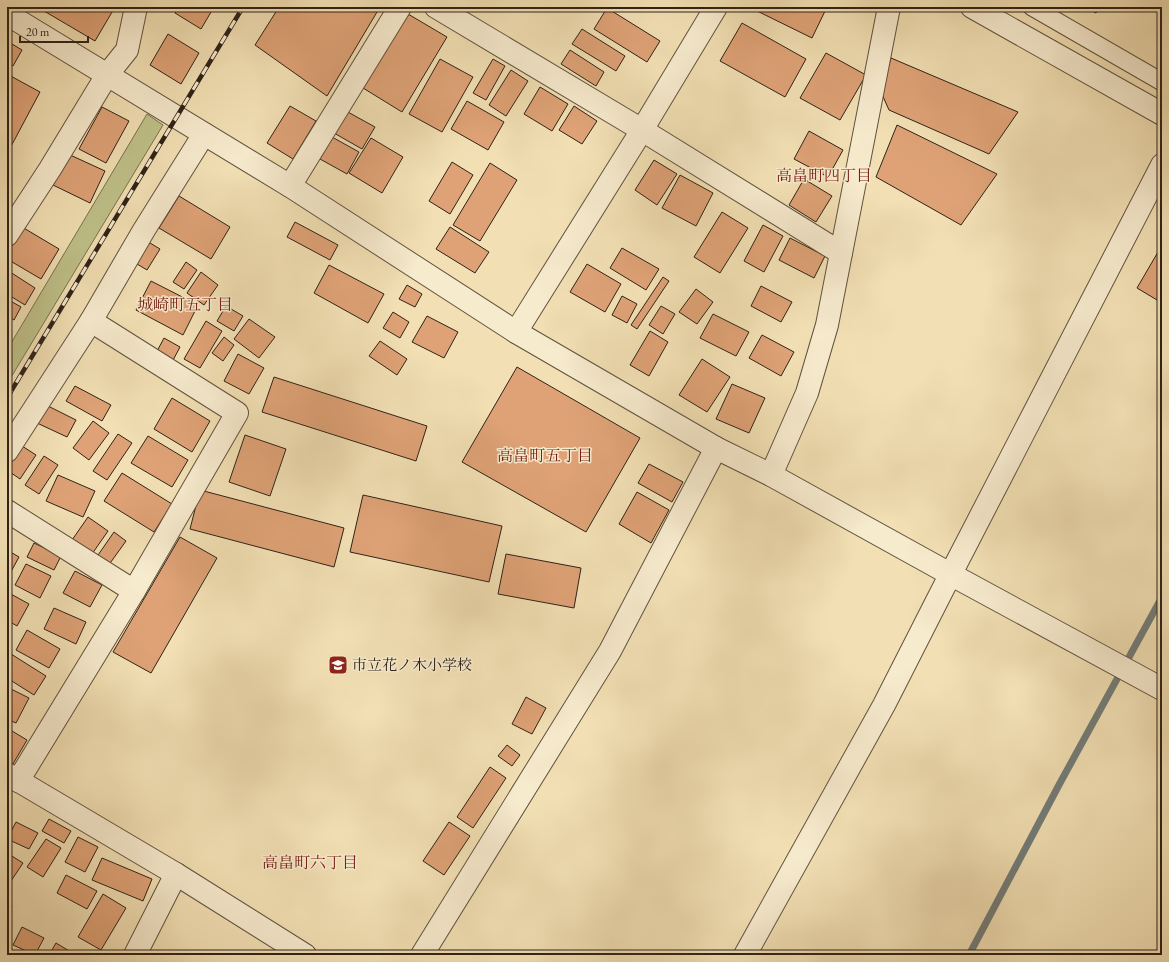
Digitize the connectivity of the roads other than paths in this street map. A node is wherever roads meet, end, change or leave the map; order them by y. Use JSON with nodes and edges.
{"nodes":[{"id":1,"x":136,"y":7,"type":"edge"},
{"id":2,"x":400,"y":7,"type":"edge"},
{"id":3,"x":436,"y":7,"type":"edge"},
{"id":4,"x":716,"y":7,"type":"edge"},
{"id":5,"x":889,"y":7,"type":"edge"},
{"id":6,"x":972,"y":7,"type":"edge"},
{"id":7,"x":1032,"y":7,"type":"edge"},
{"id":8,"x":7,"y":14,"type":"edge"},
{"id":9,"x":107,"y":75,"type":"junction"},
{"id":10,"x":1161,"y":78,"type":"edge"},
{"id":11,"x":1162,"y":114,"type":"edge"},
{"id":12,"x":642,"y":130,"type":"junction"},
{"id":13,"x":204,"y":134,"type":"junction"},
{"id":14,"x":1162,"y":165,"type":"edge"},
{"id":15,"x":290,"y":186,"type":"junction"},
{"id":16,"x":7,"y":235,"type":"edge"},
{"id":17,"x":841,"y":253,"type":"junction"},
{"id":18,"x":91,"y":320,"type":"junction"},
{"id":19,"x":516,"y":332,"type":"junction"},
{"id":20,"x":716,"y":448,"type":"junction"},
{"id":21,"x":7,"y":451,"type":"edge"},
{"id":22,"x":771,"y":474,"type":"junction"},
{"id":23,"x":7,"y":511,"type":"edge"},
{"id":24,"x":950,"y":574,"type":"junction"},
{"id":25,"x":134,"y":591,"type":"junction"},
{"id":26,"x":1162,"y":689,"type":"edge"},
{"id":27,"x":13,"y":777,"type":"edge"},
{"id":28,"x":176,"y":874,"type":"junction"},
{"id":29,"x":135,"y":955,"type":"edge"},
{"id":30,"x":305,"y":955,"type":"edge"},
{"id":31,"x":422,"y":955,"type":"edge"},
{"id":32,"x":745,"y":955,"type":"edge"}],
"edges":[{"from":1,"to":9,"type":"street"},
{"from":2,"to":15,"type":"street"},
{"from":3,"to":12,"type":"street"},
{"from":4,"to":12,"type":"street"},
{"from":5,"to":17,"type":"street"},
{"from":6,"to":11,"type":"street"},
{"from":7,"to":10,"type":"street"},
{"from":8,"to":9,"type":"street"},
{"from":9,"to":13,"type":"street"},
{"from":9,"to":16,"type":"street"},
{"from":12,"to":17,"type":"street"},
{"from":12,"to":19,"type":"street"},
{"from":13,"to":15,"type":"street"},
{"from":13,"to":18,"type":"street"},
{"from":14,"to":24,"type":"street"},
{"from":15,"to":19,"type":"street"},
{"from":17,"to":22,"type":"street"},
{"from":18,"to":21,"type":"street"},
{"from":18,"to":25,"type":"street"},
{"from":19,"to":20,"type":"street"},
{"from":20,"to":22,"type":"street"},
{"from":20,"to":31,"type":"street"},
{"from":22,"to":24,"type":"street"},
{"from":23,"to":25,"type":"street"},
{"from":24,"to":26,"type":"street"},
{"from":24,"to":32,"type":"street"},
{"from":25,"to":27,"type":"street"},
{"from":27,"to":28,"type":"street"},
{"from":28,"to":29,"type":"street"},
{"from":28,"to":30,"type":"street"}]}
